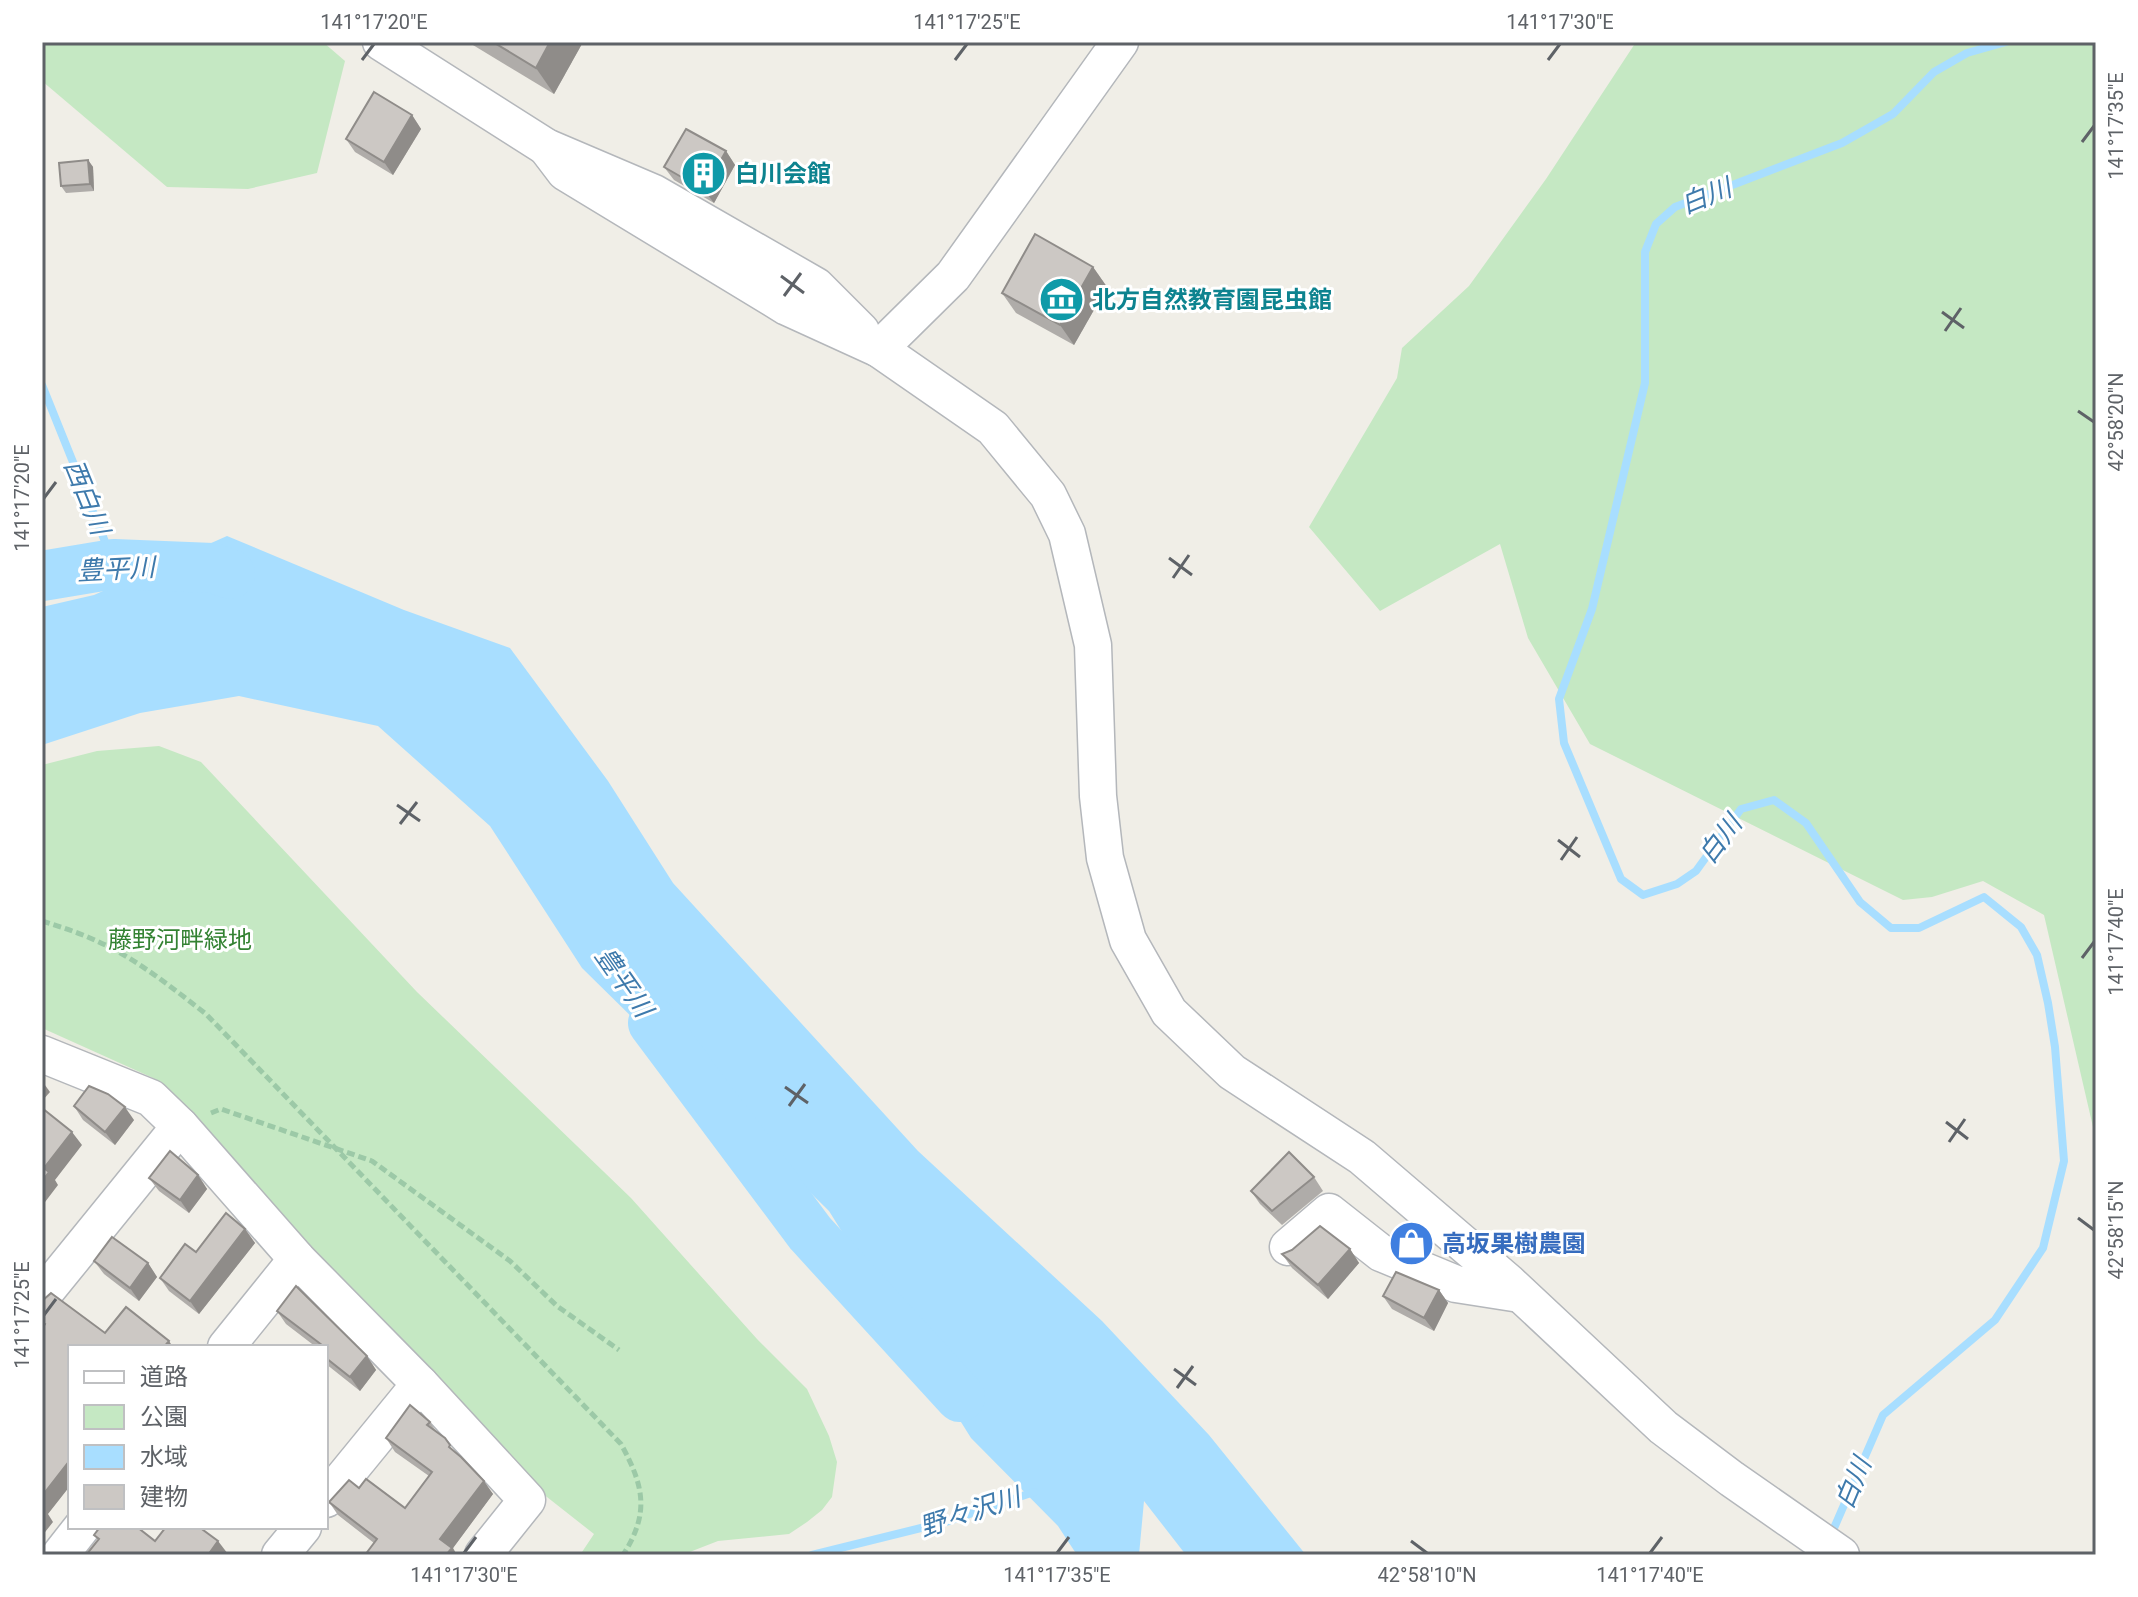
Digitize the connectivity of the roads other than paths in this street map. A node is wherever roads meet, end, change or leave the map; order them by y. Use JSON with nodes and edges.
{"nodes":[{"id":1,"x":381,"y":42,"type":"edge"},
{"id":2,"x":1120,"y":42,"type":"edge"},
{"id":3,"x":879,"y":349,"type":"junction"},
{"id":4,"x":42,"y":1054,"type":"edge"},
{"id":5,"x":180,"y":1126,"type":"junction"},
{"id":6,"x":1288,"y":1247,"type":"dead end"},
{"id":7,"x":297,"y":1259,"type":"junction"},
{"id":8,"x":1520,"y":1294,"type":"junction"},
{"id":9,"x":42,"y":1296,"type":"edge"},
{"id":10,"x":228,"y":1345,"type":"edge"},
{"id":11,"x":420,"y":1384,"type":"junction"},
{"id":12,"x":328,"y":1497,"type":"edge"},
{"id":13,"x":80,"y":1529,"type":"edge"},
{"id":14,"x":301,"y":1529,"type":"edge"},
{"id":15,"x":60,"y":1555,"type":"edge"},
{"id":16,"x":280,"y":1555,"type":"edge"},
{"id":17,"x":483,"y":1555,"type":"edge"},
{"id":18,"x":1841,"y":1555,"type":"edge"}],
"edges":[{"from":1,"to":3,"type":"street"},
{"from":2,"to":3,"type":"street"},
{"from":3,"to":8,"type":"street"},
{"from":4,"to":5,"type":"street"},
{"from":5,"to":7,"type":"street"},
{"from":5,"to":9,"type":"street"},
{"from":6,"to":8,"type":"street"},
{"from":7,"to":10,"type":"street"},
{"from":7,"to":11,"type":"street"},
{"from":8,"to":18,"type":"street"},
{"from":11,"to":12,"type":"street"},
{"from":11,"to":17,"type":"street"},
{"from":13,"to":15,"type":"street"},
{"from":14,"to":16,"type":"street"}]}
